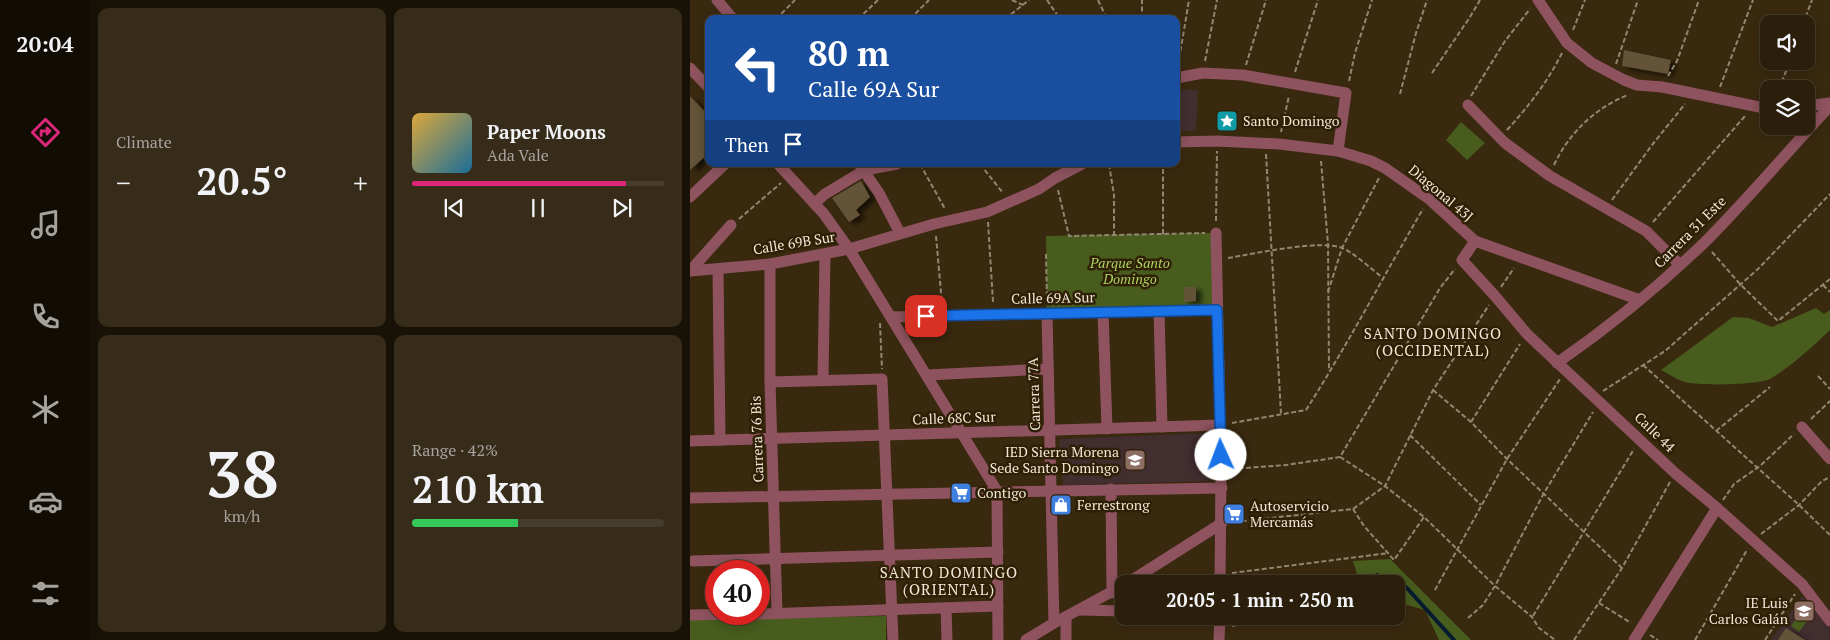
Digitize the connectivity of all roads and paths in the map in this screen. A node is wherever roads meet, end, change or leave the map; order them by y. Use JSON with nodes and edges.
{"nodes":[{"id":1,"x":718,"y":0,"type":"edge"},
{"id":2,"x":795,"y":0,"type":"edge"},
{"id":3,"x":878,"y":0,"type":"edge"},
{"id":4,"x":929,"y":0,"type":"edge"},
{"id":5,"x":1012,"y":0,"type":"edge"},
{"id":6,"x":1029,"y":0,"type":"edge"},
{"id":7,"x":1047,"y":0,"type":"edge"},
{"id":8,"x":1098,"y":0,"type":"edge"},
{"id":9,"x":1142,"y":0,"type":"edge"},
{"id":10,"x":1189,"y":0,"type":"edge"},
{"id":11,"x":1217,"y":0,"type":"edge"},
{"id":12,"x":1266,"y":0,"type":"edge"},
{"id":13,"x":1372,"y":0,"type":"edge"},
{"id":14,"x":1427,"y":0,"type":"edge"},
{"id":15,"x":1480,"y":0,"type":"edge"},
{"id":16,"x":1585,"y":0,"type":"edge"},
{"id":17,"x":1638,"y":0,"type":"edge"},
{"id":18,"x":1699,"y":0,"type":"edge"},
{"id":19,"x":1753,"y":0,"type":"edge"},
{"id":20,"x":1812,"y":0,"type":"edge"},
{"id":21,"x":1535,"y":4,"type":"edge"},
{"id":22,"x":1022,"y":5,"type":"junction"},
{"id":23,"x":730,"y":15,"type":"edge"},
{"id":24,"x":780,"y":15,"type":"edge"},
{"id":25,"x":862,"y":15,"type":"edge"},
{"id":26,"x":914,"y":15,"type":"edge"},
{"id":27,"x":1010,"y":15,"type":"edge"},
{"id":28,"x":1057,"y":15,"type":"edge"},
{"id":29,"x":1105,"y":15,"type":"edge"},
{"id":30,"x":1142,"y":15,"type":"edge"},
{"id":31,"x":1806,"y":15,"type":"edge"},
{"id":32,"x":1567,"y":43,"type":"junction"},
{"id":33,"x":1180,"y":54,"type":"edge"},
{"id":34,"x":690,"y":68,"type":"edge"},
{"id":35,"x":1203,"y":73,"type":"junction"},
{"id":36,"x":1432,"y":73,"type":"dead end"},
{"id":37,"x":1613,"y":73,"type":"junction"},
{"id":38,"x":1243,"y":75,"type":"junction"},
{"id":39,"x":1180,"y":77,"type":"edge"},
{"id":40,"x":705,"y":84,"type":"edge"},
{"id":41,"x":1662,"y":87,"type":"junction"},
{"id":42,"x":1346,"y":93,"type":"junction"},
{"id":43,"x":1400,"y":94,"type":"dead end"},
{"id":44,"x":1630,"y":94,"type":"dead end"},
{"id":45,"x":1693,"y":94,"type":"junction"},
{"id":46,"x":1716,"y":98,"type":"junction"},
{"id":47,"x":1468,"y":105,"type":"joint"},
{"id":48,"x":1830,"y":105,"type":"edge"},
{"id":49,"x":1753,"y":106,"type":"junction"},
{"id":50,"x":1815,"y":106,"type":"edge"},
{"id":51,"x":1760,"y":107,"type":"edge"},
{"id":52,"x":1500,"y":138,"type":"junction"},
{"id":53,"x":1217,"y":141,"type":"junction"},
{"id":54,"x":1180,"y":142,"type":"edge"},
{"id":55,"x":1266,"y":144,"type":"junction"},
{"id":56,"x":1320,"y":149,"type":"junction"},
{"id":57,"x":1338,"y":151,"type":"junction"},
{"id":58,"x":1554,"y":163,"type":"dead end"},
{"id":59,"x":722,"y":167,"type":"edge"},
{"id":60,"x":781,"y":167,"type":"edge"},
{"id":61,"x":862,"y":167,"type":"edge"},
{"id":62,"x":922,"y":167,"type":"edge"},
{"id":63,"x":982,"y":167,"type":"edge"},
{"id":64,"x":1076,"y":167,"type":"edge"},
{"id":65,"x":1109,"y":167,"type":"edge"},
{"id":66,"x":1163,"y":167,"type":"edge"},
{"id":67,"x":1385,"y":168,"type":"junction"},
{"id":68,"x":789,"y":176,"type":"junction"},
{"id":69,"x":1055,"y":178,"type":"junction"},
{"id":70,"x":1830,"y":194,"type":"edge"},
{"id":71,"x":690,"y":197,"type":"edge"},
{"id":72,"x":1429,"y":199,"type":"junction"},
{"id":73,"x":815,"y":203,"type":"junction"},
{"id":74,"x":1011,"y":203,"type":"junction"},
{"id":75,"x":1606,"y":208,"type":"junction"},
{"id":76,"x":987,"y":212,"type":"junction"},
{"id":77,"x":951,"y":220,"type":"junction"},
{"id":78,"x":934,"y":224,"type":"junction"},
{"id":79,"x":731,"y":225,"type":"joint"},
{"id":80,"x":1646,"y":231,"type":"junction"},
{"id":81,"x":900,"y":233,"type":"junction"},
{"id":82,"x":1216,"y":233,"type":"junction"},
{"id":83,"x":1163,"y":234,"type":"junction"},
{"id":84,"x":1114,"y":235,"type":"junction"},
{"id":85,"x":1475,"y":241,"type":"junction"},
{"id":86,"x":1703,"y":243,"type":"junction"},
{"id":87,"x":1328,"y":244,"type":"junction"},
{"id":88,"x":1342,"y":248,"type":"junction"},
{"id":89,"x":849,"y":249,"type":"junction"},
{"id":90,"x":1272,"y":250,"type":"junction"},
{"id":91,"x":825,"y":254,"type":"junction"},
{"id":92,"x":1046,"y":254,"type":"dead end"},
{"id":93,"x":1520,"y":257,"type":"junction"},
{"id":94,"x":1216,"y":260,"type":"junction"},
{"id":95,"x":1462,"y":260,"type":"junction"},
{"id":96,"x":770,"y":264,"type":"junction"},
{"id":97,"x":1679,"y":264,"type":"junction"},
{"id":98,"x":718,"y":268,"type":"junction"},
{"id":99,"x":690,"y":271,"type":"edge"},
{"id":100,"x":1382,"y":277,"type":"junction"},
{"id":101,"x":1830,"y":279,"type":"edge"},
{"id":102,"x":1740,"y":284,"type":"junction"},
{"id":103,"x":1822,"y":285,"type":"junction"},
{"id":104,"x":1830,"y":292,"type":"edge"},
{"id":105,"x":1327,"y":295,"type":"junction"},
{"id":106,"x":1495,"y":296,"type":"junction"},
{"id":107,"x":879,"y":298,"type":"junction"},
{"id":108,"x":1640,"y":300,"type":"junction"},
{"id":109,"x":1217,"y":310,"type":"junction"},
{"id":110,"x":1159,"y":311,"type":"junction"},
{"id":111,"x":1103,"y":312,"type":"junction"},
{"id":112,"x":1047,"y":314,"type":"junction"},
{"id":113,"x":994,"y":315,"type":"junction"},
{"id":114,"x":943,"y":316,"type":"junction"},
{"id":115,"x":891,"y":317,"type":"junction"},
{"id":116,"x":1527,"y":334,"type":"junction"},
{"id":117,"x":1642,"y":365,"type":"junction"},
{"id":118,"x":1561,"y":367,"type":"junction"},
{"id":119,"x":1048,"y":369,"type":"junction"},
{"id":120,"x":1329,"y":373,"type":"junction"},
{"id":121,"x":926,"y":376,"type":"junction"},
{"id":122,"x":1818,"y":376,"type":"dead end"},
{"id":123,"x":882,"y":379,"type":"junction"},
{"id":124,"x":823,"y":380,"type":"junction"},
{"id":125,"x":770,"y":382,"type":"junction"},
{"id":126,"x":1770,"y":387,"type":"dead end"},
{"id":127,"x":1830,"y":389,"type":"edge"},
{"id":128,"x":1433,"y":390,"type":"junction"},
{"id":129,"x":1597,"y":399,"type":"junction"},
{"id":130,"x":1830,"y":401,"type":"edge"},
{"id":131,"x":1281,"y":413,"type":"junction"},
{"id":132,"x":1471,"y":422,"type":"junction"},
{"id":133,"x":1220,"y":425,"type":"junction"},
{"id":134,"x":1162,"y":427,"type":"junction"},
{"id":135,"x":1802,"y":427,"type":"junction"},
{"id":136,"x":1107,"y":429,"type":"junction"},
{"id":137,"x":1050,"y":430,"type":"junction"},
{"id":138,"x":1716,"y":431,"type":"junction"},
{"id":139,"x":962,"y":433,"type":"junction"},
{"id":140,"x":885,"y":435,"type":"junction"},
{"id":141,"x":1410,"y":435,"type":"junction"},
{"id":142,"x":772,"y":439,"type":"junction"},
{"id":143,"x":1641,"y":439,"type":"junction"},
{"id":144,"x":720,"y":440,"type":"junction"},
{"id":145,"x":690,"y":441,"type":"edge"},
{"id":146,"x":1340,"y":457,"type":"junction"},
{"id":147,"x":1506,"y":459,"type":"junction"},
{"id":148,"x":1830,"y":459,"type":"edge"},
{"id":149,"x":1757,"y":468,"type":"junction"},
{"id":150,"x":1222,"y":470,"type":"junction"},
{"id":151,"x":1675,"y":473,"type":"junction"},
{"id":152,"x":1830,"y":477,"type":"edge"},
{"id":153,"x":1385,"y":486,"type":"junction"},
{"id":154,"x":1222,"y":488,"type":"junction"},
{"id":155,"x":1111,"y":489,"type":"junction"},
{"id":156,"x":1052,"y":490,"type":"junction"},
{"id":157,"x":997,"y":491,"type":"junction"},
{"id":158,"x":1544,"y":492,"type":"junction"},
{"id":159,"x":887,"y":494,"type":"junction"},
{"id":160,"x":774,"y":496,"type":"junction"},
{"id":161,"x":690,"y":498,"type":"edge"},
{"id":162,"x":1481,"y":505,"type":"junction"},
{"id":163,"x":1799,"y":505,"type":"junction"},
{"id":164,"x":1717,"y":508,"type":"junction"},
{"id":165,"x":1353,"y":509,"type":"junction"},
{"id":166,"x":1424,"y":517,"type":"junction"},
{"id":167,"x":1222,"y":523,"type":"junction"},
{"id":168,"x":1585,"y":532,"type":"junction"},
{"id":169,"x":1830,"y":535,"type":"edge"},
{"id":170,"x":1752,"y":540,"type":"junction"},
{"id":171,"x":1458,"y":550,"type":"junction"},
{"id":172,"x":998,"y":552,"type":"junction"},
{"id":173,"x":1388,"y":553,"type":"junction"},
{"id":174,"x":889,"y":555,"type":"junction"},
{"id":175,"x":776,"y":558,"type":"junction"},
{"id":176,"x":693,"y":561,"type":"dead end"},
{"id":177,"x":1622,"y":568,"type":"junction"},
{"id":178,"x":1139,"y":575,"type":"edge"},
{"id":179,"x":1220,"y":575,"type":"edge"},
{"id":180,"x":1246,"y":575,"type":"edge"},
{"id":181,"x":1802,"y":584,"type":"junction"},
{"id":182,"x":1495,"y":586,"type":"junction"},
{"id":183,"x":1436,"y":590,"type":"dead end"},
{"id":184,"x":1115,"y":591,"type":"edge"},
{"id":185,"x":1112,"y":593,"type":"junction"},
{"id":186,"x":1599,"y":603,"type":"junction"},
{"id":187,"x":998,"y":606,"type":"junction"},
{"id":188,"x":946,"y":608,"type":"junction"},
{"id":189,"x":892,"y":609,"type":"junction"},
{"id":190,"x":1078,"y":610,"type":"junction"},
{"id":191,"x":1115,"y":611,"type":"edge"},
{"id":192,"x":770,"y":613,"type":"edge"},
{"id":193,"x":777,"y":613,"type":"junction"},
{"id":194,"x":690,"y":615,"type":"edge"},
{"id":195,"x":705,"y":615,"type":"edge"},
{"id":196,"x":1066,"y":617,"type":"junction"},
{"id":197,"x":1532,"y":617,"type":"junction"},
{"id":198,"x":1468,"y":618,"type":"dead end"},
{"id":199,"x":1830,"y":621,"type":"edge"},
{"id":200,"x":1054,"y":623,"type":"junction"},
{"id":201,"x":1236,"y":625,"type":"edge"},
{"id":202,"x":1219,"y":628,"type":"edge"},
{"id":203,"x":1640,"y":629,"type":"junction"},
{"id":204,"x":893,"y":640,"type":"edge"},
{"id":205,"x":946,"y":640,"type":"edge"},
{"id":206,"x":998,"y":640,"type":"edge"},
{"id":207,"x":1026,"y":640,"type":"edge"},
{"id":208,"x":1066,"y":640,"type":"edge"},
{"id":209,"x":1555,"y":640,"type":"edge"},
{"id":210,"x":1574,"y":640,"type":"edge"},
{"id":211,"x":1634,"y":640,"type":"edge"},
{"id":212,"x":1658,"y":640,"type":"edge"},
{"id":213,"x":1695,"y":640,"type":"edge"},
{"id":214,"x":1765,"y":640,"type":"edge"}],
"edges":[{"from":1,"to":23,"type":"street"},
{"from":2,"to":24,"type":"path"},
{"from":3,"to":25,"type":"path"},
{"from":4,"to":26,"type":"path"},
{"from":5,"to":22,"type":"path"},
{"from":6,"to":22,"type":"path"},
{"from":7,"to":28,"type":"path"},
{"from":8,"to":29,"type":"path"},
{"from":9,"to":30,"type":"path"},
{"from":10,"to":33,"type":"path"},
{"from":11,"to":35,"type":"path"},
{"from":12,"to":38,"type":"path"},
{"from":13,"to":42,"type":"path"},
{"from":14,"to":43,"type":"path"},
{"from":15,"to":36,"type":"path"},
{"from":16,"to":32,"type":"path"},
{"from":17,"to":37,"type":"path"},
{"from":18,"to":41,"type":"path"},
{"from":19,"to":46,"type":"path"},
{"from":20,"to":31,"type":"path"},
{"from":21,"to":32,"type":"street"},
{"from":21,"to":47,"type":"path"},
{"from":22,"to":27,"type":"path"},
{"from":32,"to":37,"type":"street"},
{"from":32,"to":52,"type":"path"},
{"from":34,"to":40,"type":"street"},
{"from":35,"to":38,"type":"street"},
{"from":35,"to":39,"type":"street"},
{"from":37,"to":41,"type":"street"},
{"from":38,"to":42,"type":"street"},
{"from":41,"to":45,"type":"street"},
{"from":42,"to":57,"type":"street"},
{"from":44,"to":58,"type":"path"},
{"from":45,"to":46,"type":"street"},
{"from":45,"to":75,"type":"path"},
{"from":46,"to":49,"type":"street"},
{"from":47,"to":52,"type":"street"},
{"from":48,"to":50,"type":"street"},
{"from":48,"to":86,"type":"street","name":"Carrera 31 Este"},
{"from":49,"to":51,"type":"street"},
{"from":49,"to":80,"type":"path"},
{"from":52,"to":75,"type":"street"},
{"from":53,"to":54,"type":"street","name":"Diagonal 43J"},
{"from":53,"to":55,"type":"street","name":"Diagonal 43J"},
{"from":53,"to":82,"type":"path"},
{"from":55,"to":56,"type":"street","name":"Diagonal 43J"},
{"from":55,"to":90,"type":"path"},
{"from":56,"to":57,"type":"street","name":"Diagonal 43J"},
{"from":56,"to":87,"type":"path"},
{"from":57,"to":67,"type":"street","name":"Diagonal 43J"},
{"from":59,"to":71,"type":"street"},
{"from":60,"to":68,"type":"street"},
{"from":61,"to":73,"type":"street"},
{"from":61,"to":81,"type":"street"},
{"from":62,"to":77,"type":"path"},
{"from":63,"to":74,"type":"path"},
{"from":64,"to":69,"type":"street","name":"Calle 69B Sur"},
{"from":65,"to":84,"type":"path"},
{"from":66,"to":83,"type":"path"},
{"from":67,"to":72,"type":"street","name":"Diagonal 43J"},
{"from":67,"to":88,"type":"path"},
{"from":68,"to":73,"type":"street"},
{"from":68,"to":79,"type":"path"},
{"from":69,"to":74,"type":"street","name":"Calle 69B Sur"},
{"from":69,"to":84,"type":"path"},
{"from":70,"to":102,"type":"path"},
{"from":72,"to":85,"type":"street","name":"Diagonal 43J"},
{"from":72,"to":100,"type":"path"},
{"from":73,"to":89,"type":"street"},
{"from":74,"to":76,"type":"street","name":"Calle 69B Sur"},
{"from":75,"to":80,"type":"street"},
{"from":76,"to":77,"type":"street","name":"Calle 69B Sur"},
{"from":76,"to":113,"type":"path"},
{"from":77,"to":78,"type":"street","name":"Calle 69B Sur"},
{"from":78,"to":81,"type":"street","name":"Calle 69B Sur"},
{"from":78,"to":114,"type":"path"},
{"from":79,"to":99,"type":"street"},
{"from":80,"to":97,"type":"street"},
{"from":81,"to":89,"type":"street","name":"Calle 69B Sur"},
{"from":82,"to":83,"type":"path"},
{"from":82,"to":94,"type":"street"},
{"from":83,"to":84,"type":"path"},
{"from":85,"to":93,"type":"street","name":"Diagonal 43J"},
{"from":85,"to":95,"type":"street"},
{"from":86,"to":97,"type":"street","name":"Carrera 31 Este"},
{"from":86,"to":102,"type":"path"},
{"from":87,"to":88,"type":"path"},
{"from":87,"to":90,"type":"path"},
{"from":87,"to":105,"type":"path"},
{"from":88,"to":100,"type":"path"},
{"from":88,"to":105,"type":"path"},
{"from":89,"to":91,"type":"street","name":"Calle 69B Sur"},
{"from":89,"to":107,"type":"street"},
{"from":90,"to":94,"type":"path"},
{"from":90,"to":131,"type":"path"},
{"from":91,"to":96,"type":"street","name":"Calle 69B Sur"},
{"from":91,"to":124,"type":"street"},
{"from":92,"to":112,"type":"path"},
{"from":93,"to":106,"type":"path"},
{"from":93,"to":108,"type":"street","name":"Diagonal 43J"},
{"from":94,"to":109,"type":"street"},
{"from":95,"to":106,"type":"street","name":"Calle 44"},
{"from":95,"to":146,"type":"path"},
{"from":96,"to":98,"type":"street","name":"Calle 69B Sur"},
{"from":96,"to":125,"type":"street","name":"Carrera 76 Bis"},
{"from":97,"to":108,"type":"street","name":"Carrera 31 Este"},
{"from":98,"to":99,"type":"street","name":"Calle 69B Sur"},
{"from":98,"to":144,"type":"street"},
{"from":100,"to":120,"type":"path"},
{"from":101,"to":103,"type":"path"},
{"from":102,"to":103,"type":"path"},
{"from":102,"to":117,"type":"path"},
{"from":103,"to":104,"type":"path"},
{"from":105,"to":120,"type":"path"},
{"from":106,"to":116,"type":"street","name":"Calle 44"},
{"from":106,"to":128,"type":"path"},
{"from":107,"to":115,"type":"street"},
{"from":107,"to":123,"type":"path"},
{"from":108,"to":118,"type":"street","name":"Carrera 31 Este"},
{"from":109,"to":110,"type":"street","name":"Calle 69A Sur"},
{"from":109,"to":133,"type":"street"},
{"from":110,"to":111,"type":"street","name":"Calle 69A Sur"},
{"from":110,"to":134,"type":"street"},
{"from":111,"to":112,"type":"street","name":"Calle 69A Sur"},
{"from":111,"to":136,"type":"street"},
{"from":112,"to":113,"type":"street","name":"Calle 69A Sur"},
{"from":112,"to":119,"type":"street","name":"Carrera 77A"},
{"from":113,"to":114,"type":"street","name":"Calle 69A Sur"},
{"from":114,"to":115,"type":"street","name":"Calle 69A Sur"},
{"from":115,"to":121,"type":"street"},
{"from":116,"to":118,"type":"street","name":"Calle 44"},
{"from":116,"to":132,"type":"path"},
{"from":117,"to":129,"type":"path"},
{"from":117,"to":138,"type":"path"},
{"from":118,"to":129,"type":"street","name":"Calle 44"},
{"from":118,"to":147,"type":"path"},
{"from":119,"to":121,"type":"street"},
{"from":119,"to":137,"type":"street","name":"Carrera 77A"},
{"from":120,"to":131,"type":"path"},
{"from":121,"to":139,"type":"street"},
{"from":122,"to":127,"type":"path"},
{"from":123,"to":124,"type":"street"},
{"from":123,"to":140,"type":"street"},
{"from":124,"to":125,"type":"street"},
{"from":125,"to":142,"type":"street","name":"Carrera 76 Bis"},
{"from":126,"to":138,"type":"path"},
{"from":128,"to":132,"type":"path"},
{"from":128,"to":141,"type":"path"},
{"from":129,"to":143,"type":"street","name":"Calle 44"},
{"from":129,"to":158,"type":"path"},
{"from":130,"to":135,"type":"path"},
{"from":131,"to":133,"type":"path"},
{"from":132,"to":147,"type":"path"},
{"from":133,"to":134,"type":"street","name":"Calle 68C Sur"},
{"from":133,"to":150,"type":"street"},
{"from":134,"to":136,"type":"street","name":"Calle 68C Sur"},
{"from":135,"to":148,"type":"street"},
{"from":135,"to":149,"type":"path"},
{"from":136,"to":137,"type":"street","name":"Calle 68C Sur"},
{"from":137,"to":139,"type":"street","name":"Calle 68C Sur"},
{"from":137,"to":156,"type":"street","name":"Carrera 77A"},
{"from":138,"to":149,"type":"path"},
{"from":139,"to":140,"type":"street","name":"Calle 68C Sur"},
{"from":139,"to":157,"type":"street"},
{"from":140,"to":142,"type":"street","name":"Calle 68C Sur"},
{"from":140,"to":159,"type":"street"},
{"from":141,"to":153,"type":"path"},
{"from":141,"to":162,"type":"path"},
{"from":142,"to":144,"type":"street","name":"Calle 68C Sur"},
{"from":142,"to":160,"type":"street","name":"Carrera 76 Bis"},
{"from":143,"to":151,"type":"street","name":"Calle 44"},
{"from":143,"to":168,"type":"path"},
{"from":144,"to":145,"type":"street","name":"Calle 68C Sur"},
{"from":146,"to":150,"type":"path"},
{"from":146,"to":153,"type":"path"},
{"from":147,"to":158,"type":"path"},
{"from":147,"to":162,"type":"path"},
{"from":149,"to":163,"type":"path"},
{"from":149,"to":164,"type":"path"},
{"from":150,"to":154,"type":"street"},
{"from":151,"to":164,"type":"street","name":"Calle 44"},
{"from":151,"to":177,"type":"path"},
{"from":152,"to":163,"type":"path"},
{"from":153,"to":165,"type":"path"},
{"from":153,"to":166,"type":"path"},
{"from":154,"to":155,"type":"street"},
{"from":154,"to":167,"type":"street"},
{"from":155,"to":156,"type":"street"},
{"from":155,"to":185,"type":"street"},
{"from":156,"to":157,"type":"street"},
{"from":156,"to":200,"type":"street","name":"Carrera 77A"},
{"from":157,"to":159,"type":"street"},
{"from":157,"to":172,"type":"street"},
{"from":158,"to":168,"type":"path"},
{"from":158,"to":182,"type":"path"},
{"from":159,"to":160,"type":"street"},
{"from":159,"to":174,"type":"street"},
{"from":160,"to":161,"type":"street"},
{"from":160,"to":175,"type":"street","name":"Carrera 76 Bis"},
{"from":162,"to":171,"type":"path"},
{"from":163,"to":169,"type":"path"},
{"from":163,"to":170,"type":"path"},
{"from":164,"to":170,"type":"street","name":"Calle 44"},
{"from":164,"to":203,"type":"street"},
{"from":165,"to":167,"type":"path"},
{"from":165,"to":173,"type":"path"},
{"from":166,"to":171,"type":"path"},
{"from":166,"to":173,"type":"path"},
{"from":167,"to":178,"type":"street"},
{"from":167,"to":179,"type":"street"},
{"from":168,"to":177,"type":"path"},
{"from":168,"to":197,"type":"path"},
{"from":170,"to":181,"type":"street","name":"Calle 44"},
{"from":170,"to":213,"type":"path"},
{"from":171,"to":182,"type":"path"},
{"from":171,"to":183,"type":"path"},
{"from":172,"to":174,"type":"street"},
{"from":172,"to":187,"type":"street"},
{"from":173,"to":180,"type":"path"},
{"from":174,"to":175,"type":"street"},
{"from":174,"to":189,"type":"street"},
{"from":175,"to":176,"type":"street"},
{"from":175,"to":193,"type":"street","name":"Carrera 76 Bis"},
{"from":177,"to":186,"type":"path"},
{"from":181,"to":199,"type":"street","name":"Calle 44"},
{"from":181,"to":214,"type":"path"},
{"from":182,"to":197,"type":"path"},
{"from":182,"to":198,"type":"path"},
{"from":184,"to":185,"type":"street"},
{"from":185,"to":190,"type":"street"},
{"from":186,"to":203,"type":"path"},
{"from":186,"to":210,"type":"path"},
{"from":187,"to":188,"type":"street"},
{"from":187,"to":206,"type":"street"},
{"from":188,"to":189,"type":"street"},
{"from":188,"to":205,"type":"street"},
{"from":189,"to":193,"type":"street"},
{"from":189,"to":204,"type":"street"},
{"from":190,"to":191,"type":"street"},
{"from":190,"to":196,"type":"street"},
{"from":192,"to":193,"type":"street"},
{"from":194,"to":195,"type":"street"},
{"from":196,"to":200,"type":"street"},
{"from":196,"to":208,"type":"street"},
{"from":197,"to":209,"type":"path"},
{"from":200,"to":207,"type":"street"},
{"from":201,"to":202,"type":"path"},
{"from":203,"to":211,"type":"street"},
{"from":203,"to":212,"type":"path"}]}
